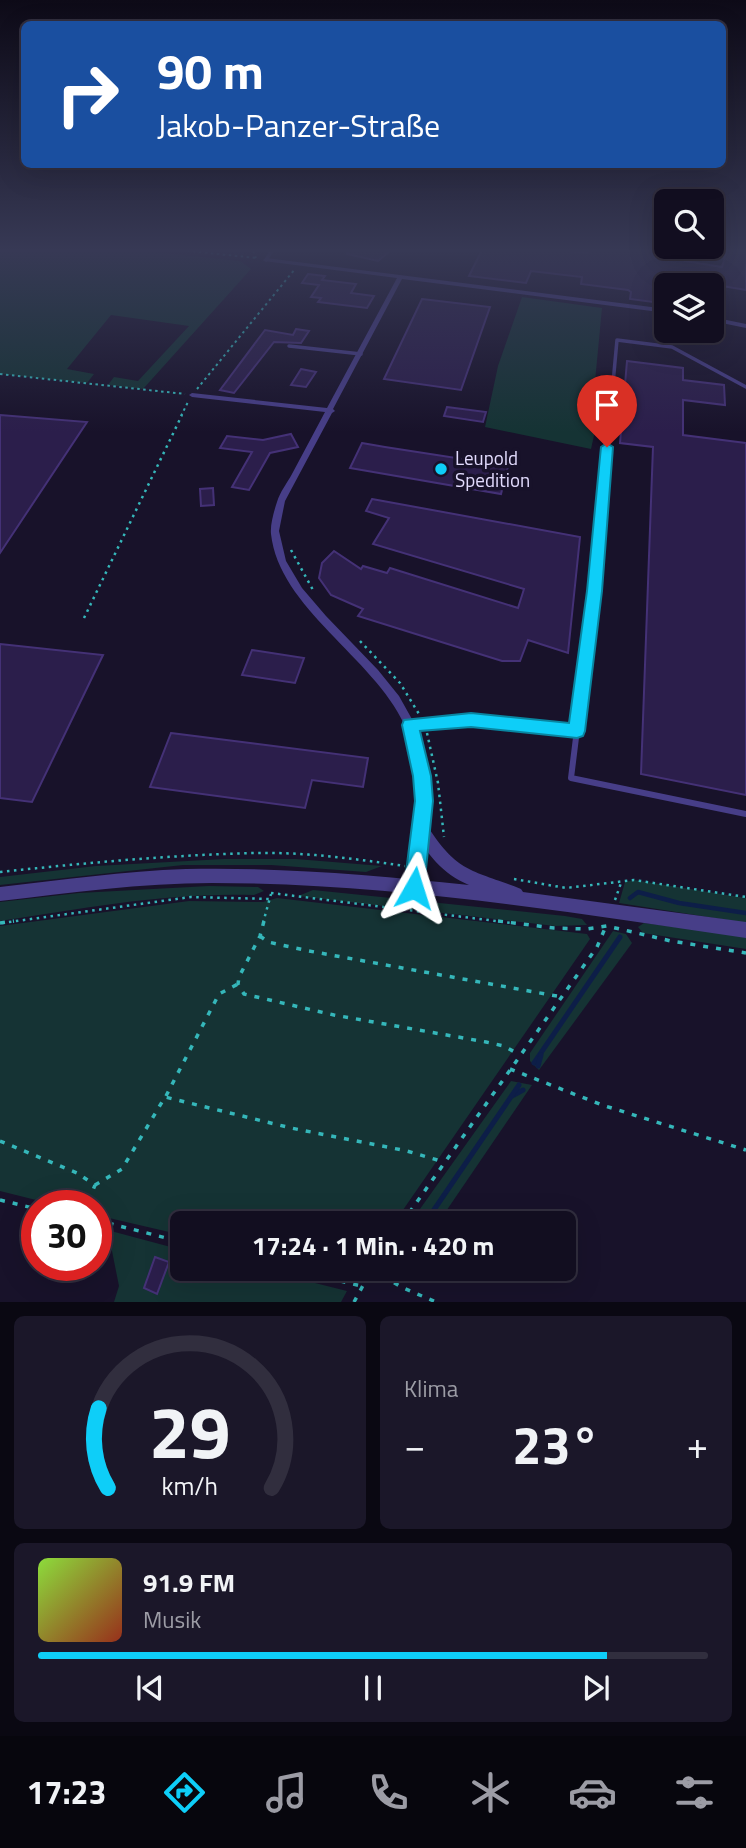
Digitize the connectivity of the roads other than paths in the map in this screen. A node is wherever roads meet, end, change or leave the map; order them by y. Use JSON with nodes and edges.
{"nodes":[{"id":1,"x":383,"y":311,"type":"edge"},
{"id":2,"x":724,"y":321,"type":"edge"},
{"id":3,"x":746,"y":326,"type":"edge"},
{"id":4,"x":289,"y":346,"type":"dead end"},
{"id":5,"x":361,"y":354,"type":"junction"},
{"id":6,"x":746,"y":387,"type":"edge"},
{"id":7,"x":192,"y":395,"type":"road end"},
{"id":8,"x":331,"y":411,"type":"junction"},
{"id":9,"x":410,"y":725,"type":"junction"},
{"id":10,"x":552,"y":729,"type":"joint"},
{"id":11,"x":577,"y":731,"type":"junction"},
{"id":12,"x":746,"y":814,"type":"edge"},
{"id":13,"x":422,"y":829,"type":"junction"},
{"id":14,"x":414,"y":888,"type":"junction"},
{"id":15,"x":272,"y":890,"type":"joint"},
{"id":16,"x":0,"y":894,"type":"edge"},
{"id":17,"x":547,"y":903,"type":"junction"},
{"id":18,"x":746,"y":930,"type":"edge"}],
"edges":[{"from":1,"to":5,"type":"street"},
{"from":2,"to":3,"type":"street"},
{"from":4,"to":5,"type":"lane"},
{"from":5,"to":8,"type":"street"},
{"from":6,"to":11,"type":"lane"},
{"from":7,"to":8,"type":"street"},
{"from":8,"to":9,"type":"street"},
{"from":9,"to":10,"type":"street"},
{"from":9,"to":13,"type":"street"},
{"from":10,"to":11,"type":"lane"},
{"from":11,"to":12,"type":"lane"},
{"from":13,"to":14,"type":"street"},
{"from":13,"to":17,"type":"street"},
{"from":14,"to":15,"type":"street"},
{"from":14,"to":17,"type":"street"},
{"from":15,"to":16,"type":"street"},
{"from":17,"to":18,"type":"street"}]}
